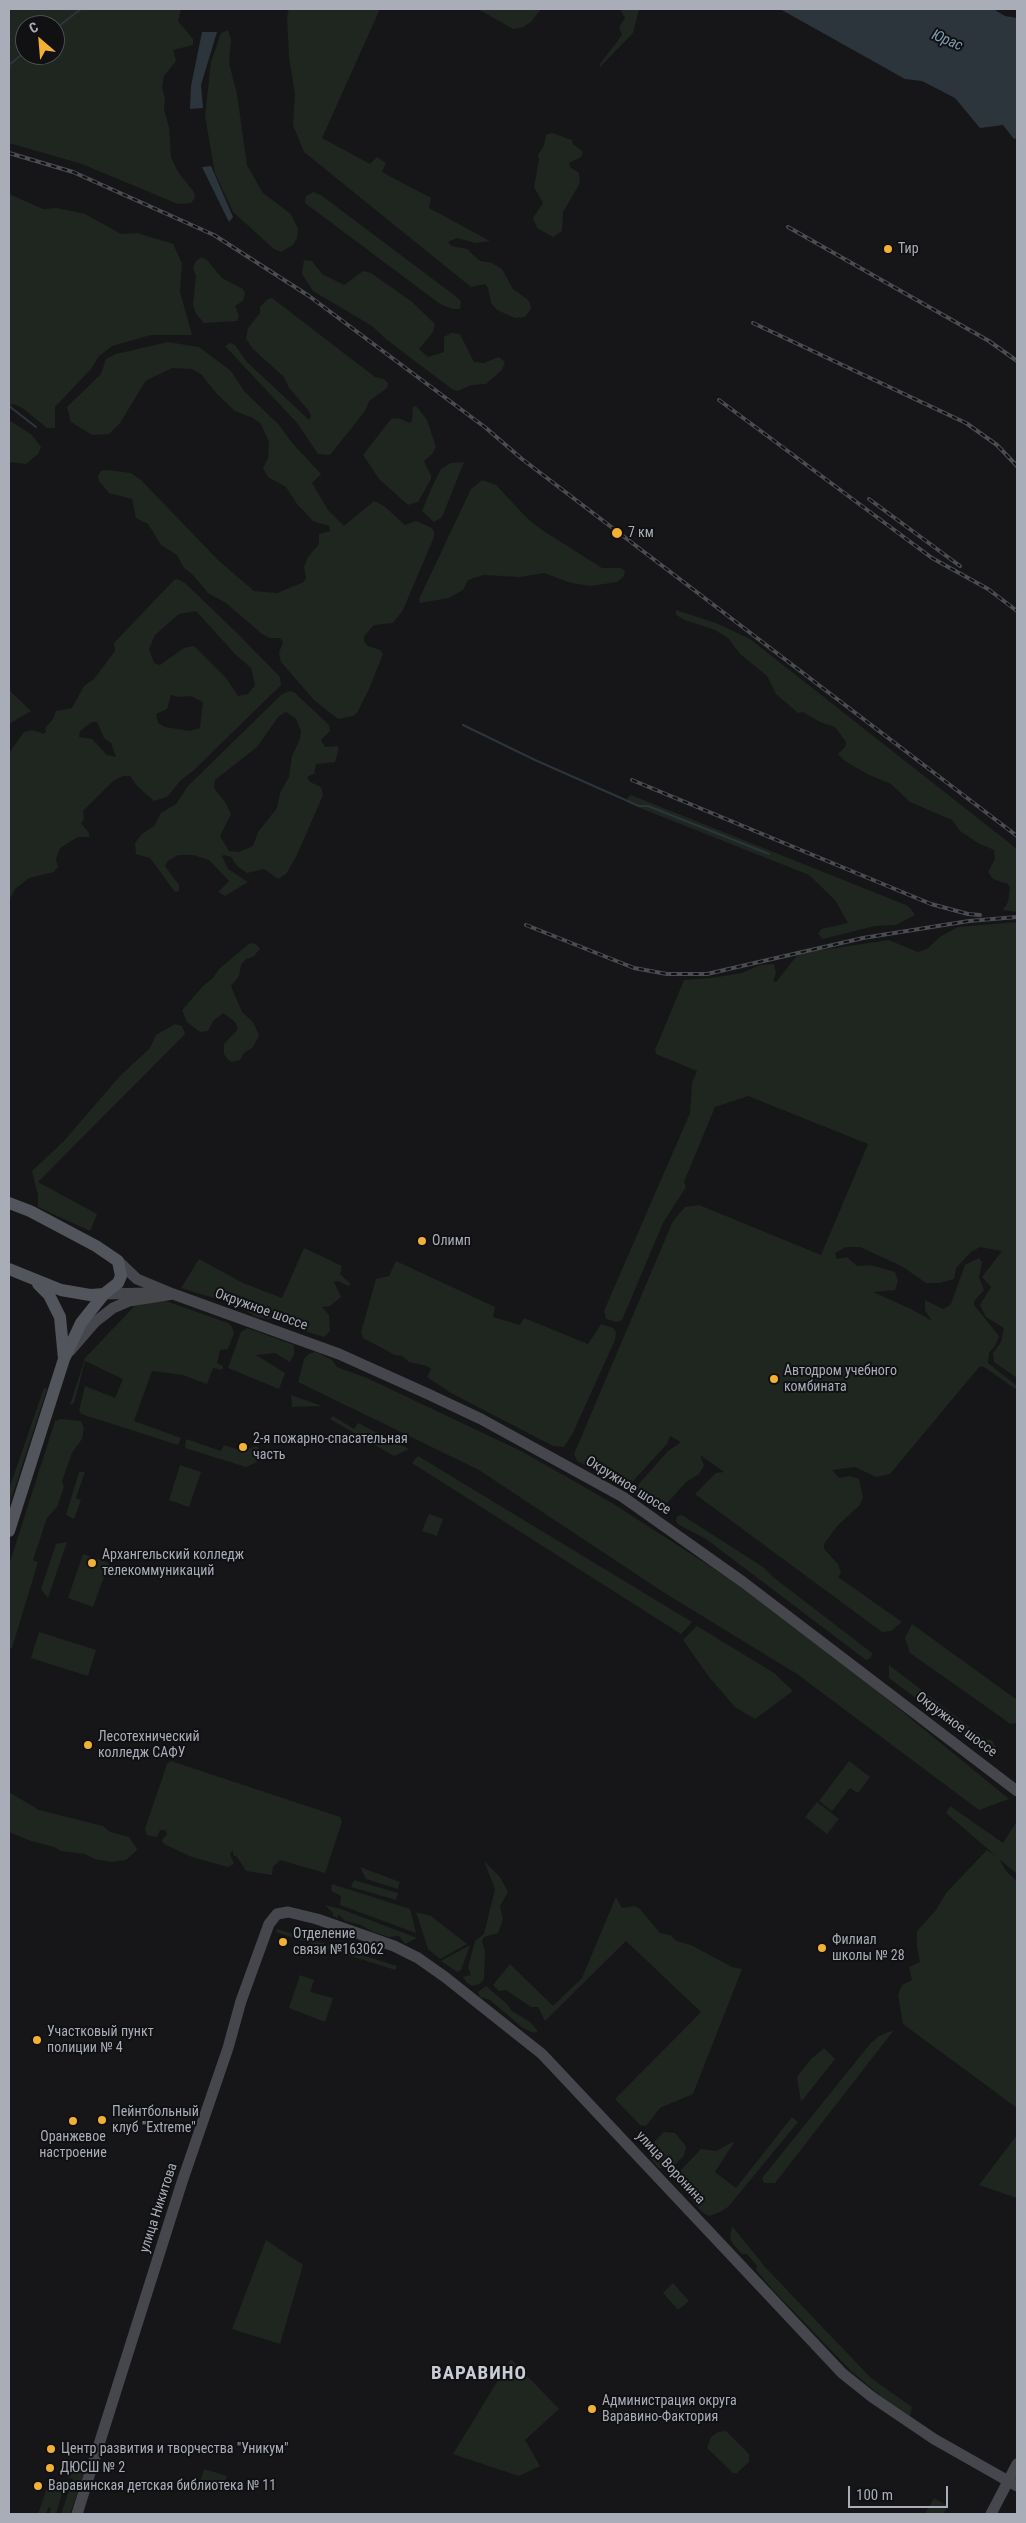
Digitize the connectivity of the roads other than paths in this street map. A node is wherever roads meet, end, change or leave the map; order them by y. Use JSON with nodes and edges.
{"nodes":[{"id":1,"x":9,"y":1203,"type":"edge"},
{"id":2,"x":118,"y":1261,"type":"junction"},
{"id":3,"x":9,"y":1268,"type":"edge"},
{"id":4,"x":32,"y":1280,"type":"junction"},
{"id":5,"x":104,"y":1294,"type":"junction"},
{"id":6,"x":173,"y":1294,"type":"junction"},
{"id":7,"x":64,"y":1359,"type":"junction"},
{"id":8,"x":9,"y":1531,"type":"edge"},
{"id":9,"x":1017,"y":1791,"type":"edge"},
{"id":10,"x":277,"y":1914,"type":"joint"},
{"id":11,"x":1017,"y":2464,"type":"edge"},
{"id":12,"x":1014,"y":2483,"type":"edge"},
{"id":13,"x":78,"y":2514,"type":"edge"},
{"id":14,"x":992,"y":2514,"type":"edge"}],
"edges":[{"from":1,"to":2,"type":"main road","name":"Окружное шоссе"},
{"from":2,"to":5,"type":"main road"},
{"from":2,"to":6,"type":"street","name":"Окружное шоссе"},
{"from":3,"to":4,"type":"main road","name":"Окружное шоссе"},
{"from":4,"to":5,"type":"main road","name":"Окружное шоссе"},
{"from":4,"to":7,"type":"main road"},
{"from":5,"to":6,"type":"street","name":"Окружное шоссе"},
{"from":5,"to":7,"type":"main road"},
{"from":6,"to":7,"type":"street"},
{"from":6,"to":9,"type":"street","name":"Окружное шоссе"},
{"from":7,"to":8,"type":"main road"},
{"from":10,"to":12,"type":"street","name":"улица Воронина"},
{"from":10,"to":13,"type":"street","name":"улица Никитова"},
{"from":11,"to":12,"type":"street"},
{"from":12,"to":14,"type":"street"}]}
